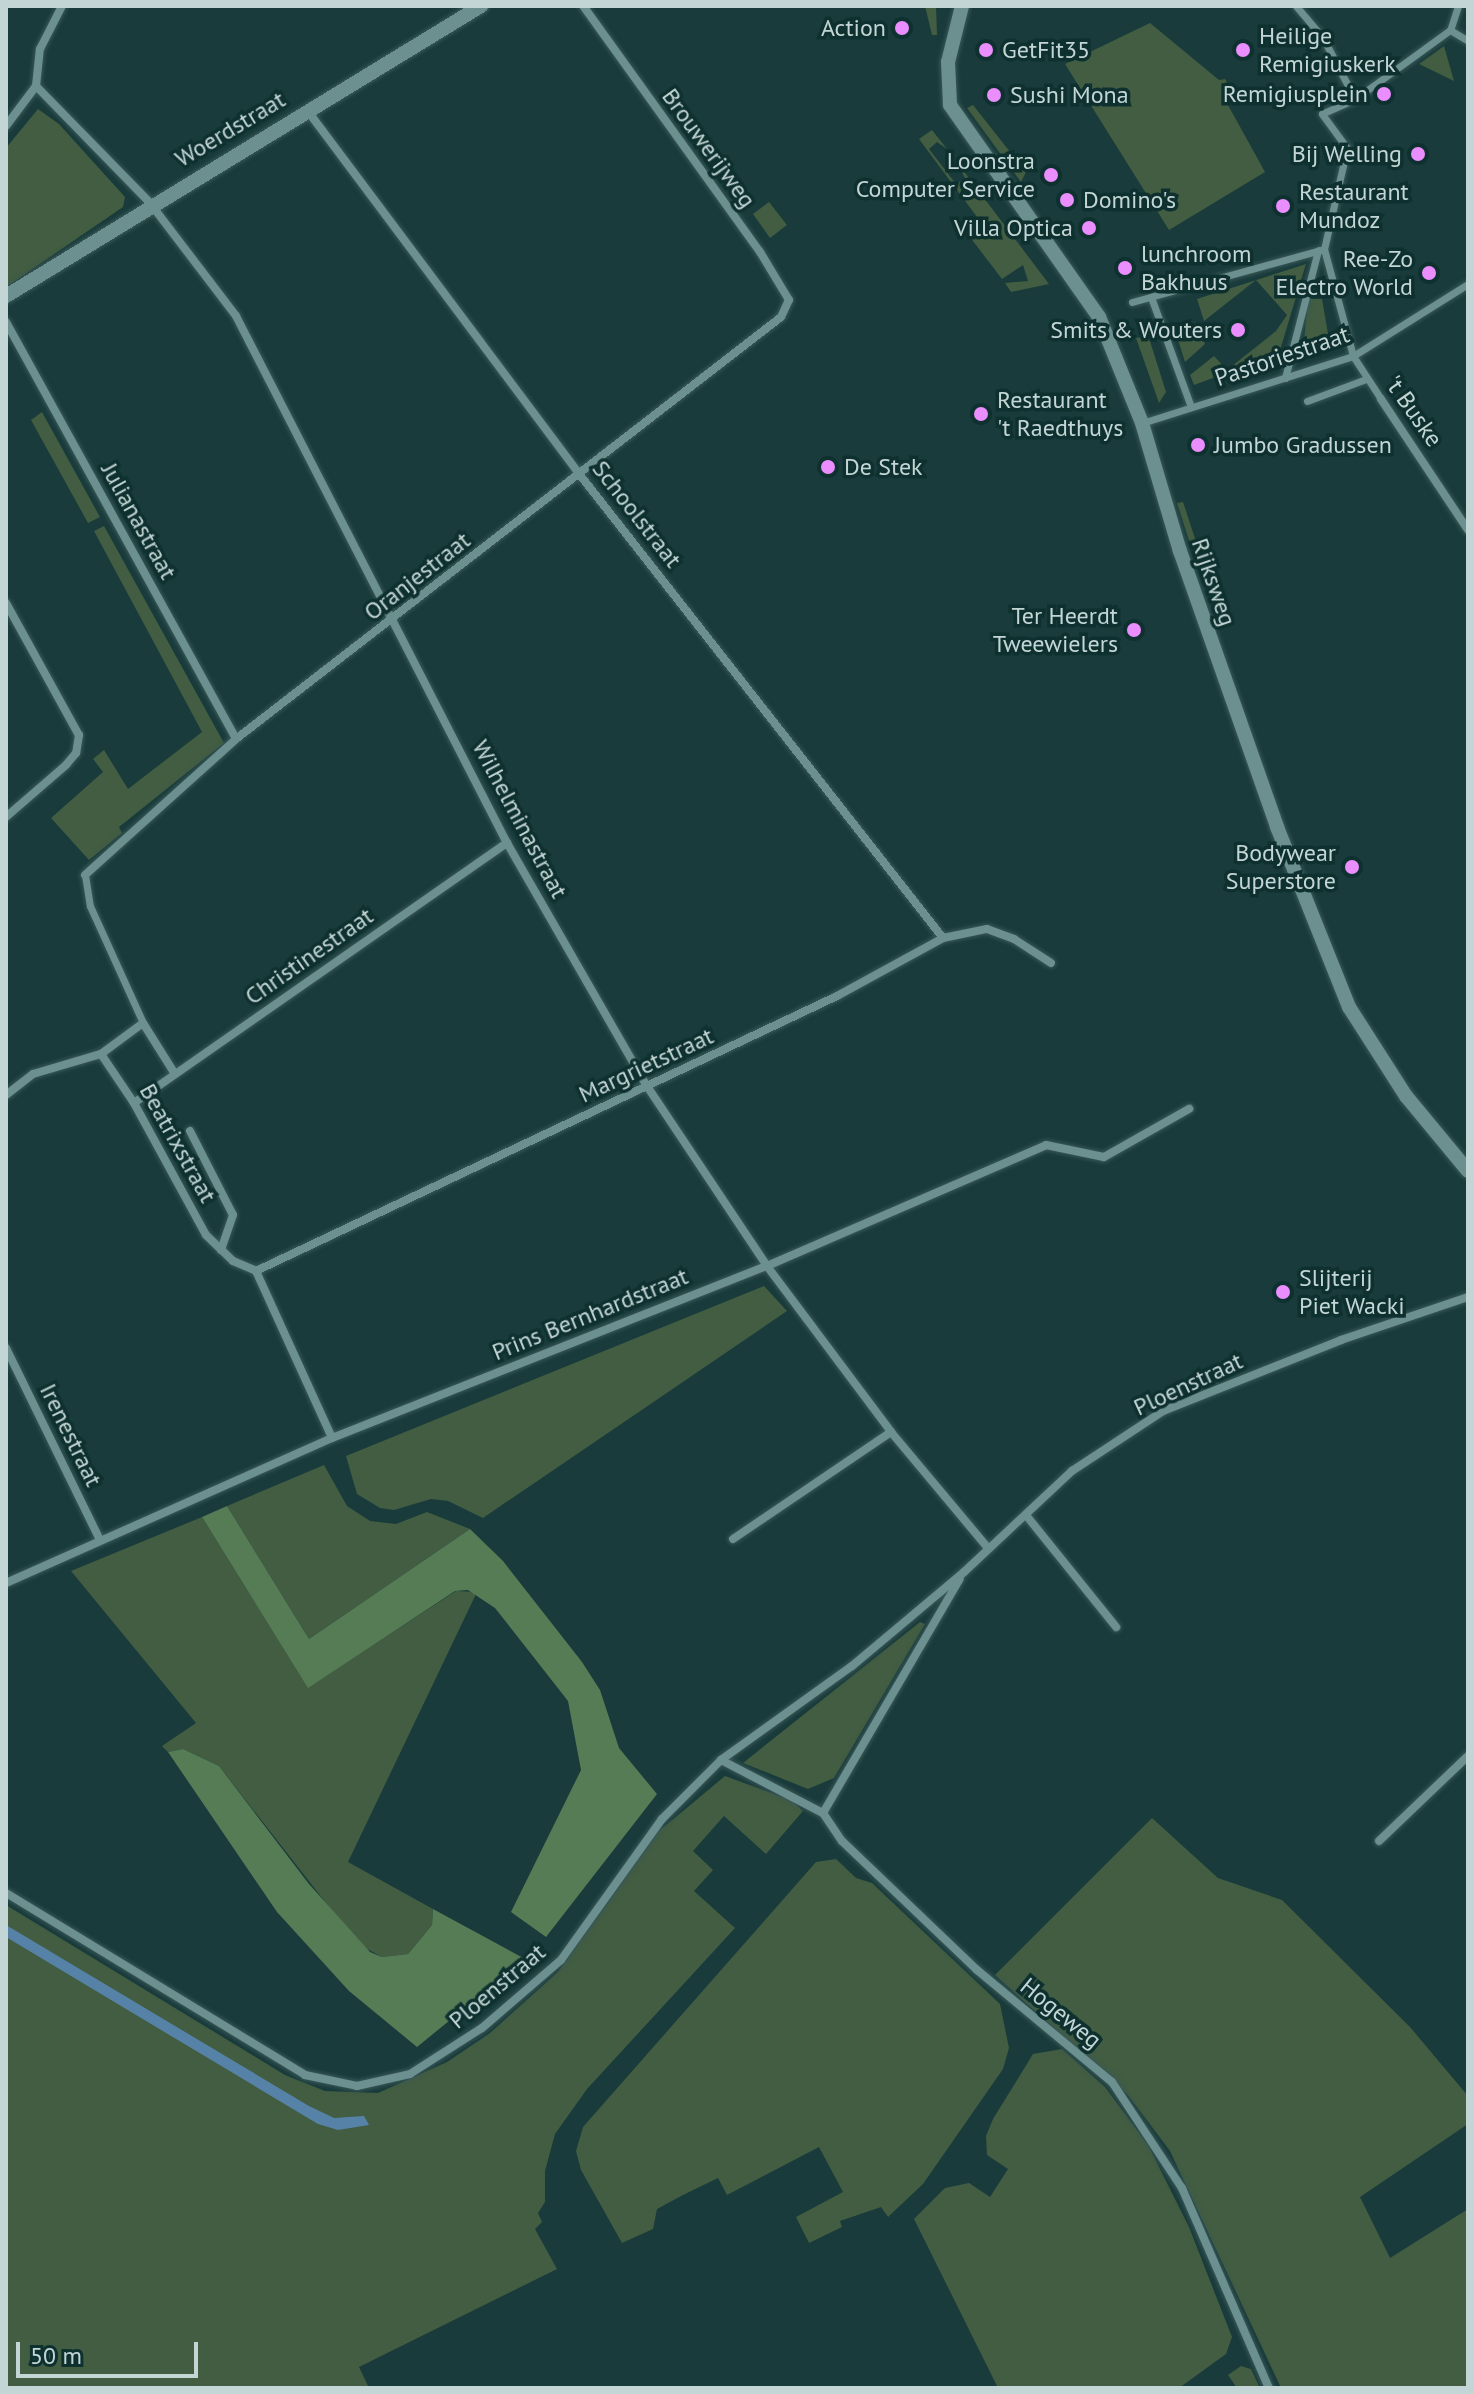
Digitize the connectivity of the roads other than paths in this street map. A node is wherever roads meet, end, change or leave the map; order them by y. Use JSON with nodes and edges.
{"nodes":[{"id":1,"x":62,"y":6,"type":"edge"},
{"id":2,"x":481,"y":6,"type":"edge"},
{"id":3,"x":583,"y":6,"type":"edge"},
{"id":4,"x":962,"y":6,"type":"edge"},
{"id":5,"x":1296,"y":6,"type":"edge"},
{"id":6,"x":1458,"y":6,"type":"edge"},
{"id":7,"x":1450,"y":30,"type":"junction"},
{"id":8,"x":1468,"y":41,"type":"edge"},
{"id":9,"x":36,"y":86,"type":"junction"},
{"id":10,"x":1355,"y":99,"type":"junction"},
{"id":11,"x":306,"y":109,"type":"junction"},
{"id":12,"x":6,"y":126,"type":"edge"},
{"id":13,"x":150,"y":203,"type":"junction"},
{"id":14,"x":1321,"y":250,"type":"junction"},
{"id":15,"x":1468,"y":284,"type":"edge"},
{"id":16,"x":6,"y":296,"type":"edge"},
{"id":17,"x":1151,"y":297,"type":"junction"},
{"id":18,"x":1132,"y":302,"type":"dead end"},
{"id":19,"x":781,"y":317,"type":"joint"},
{"id":20,"x":6,"y":322,"type":"edge"},
{"id":21,"x":1353,"y":356,"type":"junction"},
{"id":22,"x":1285,"y":378,"type":"junction"},
{"id":23,"x":1366,"y":379,"type":"junction"},
{"id":24,"x":1381,"y":399,"type":"joint"},
{"id":25,"x":1307,"y":401,"type":"dead end"},
{"id":26,"x":1191,"y":407,"type":"junction"},
{"id":27,"x":1142,"y":423,"type":"junction"},
{"id":28,"x":580,"y":475,"type":"junction"},
{"id":29,"x":1468,"y":530,"type":"edge"},
{"id":30,"x":6,"y":603,"type":"edge"},
{"id":31,"x":393,"y":620,"type":"junction"},
{"id":32,"x":236,"y":739,"type":"junction"},
{"id":33,"x":6,"y":817,"type":"edge"},
{"id":34,"x":507,"y":843,"type":"junction"},
{"id":35,"x":85,"y":875,"type":"joint"},
{"id":36,"x":943,"y":938,"type":"junction"},
{"id":37,"x":1051,"y":963,"type":"dead end"},
{"id":38,"x":143,"y":1023,"type":"junction"},
{"id":39,"x":101,"y":1054,"type":"junction"},
{"id":40,"x":175,"y":1074,"type":"junction"},
{"id":41,"x":647,"y":1086,"type":"junction"},
{"id":42,"x":6,"y":1095,"type":"edge"},
{"id":43,"x":134,"y":1103,"type":"junction"},
{"id":44,"x":1189,"y":1109,"type":"dead end"},
{"id":45,"x":190,"y":1131,"type":"dead end"},
{"id":46,"x":1466,"y":1167,"type":"edge"},
{"id":47,"x":221,"y":1250,"type":"junction"},
{"id":48,"x":767,"y":1266,"type":"junction"},
{"id":49,"x":256,"y":1271,"type":"junction"},
{"id":50,"x":1468,"y":1297,"type":"edge"},
{"id":51,"x":6,"y":1348,"type":"edge"},
{"id":52,"x":891,"y":1432,"type":"junction"},
{"id":53,"x":332,"y":1438,"type":"junction"},
{"id":54,"x":1026,"y":1515,"type":"junction"},
{"id":55,"x":733,"y":1539,"type":"dead end"},
{"id":56,"x":100,"y":1540,"type":"junction"},
{"id":57,"x":987,"y":1547,"type":"junction"},
{"id":58,"x":964,"y":1572,"type":"junction"},
{"id":59,"x":6,"y":1583,"type":"edge"},
{"id":60,"x":1116,"y":1627,"type":"dead end"},
{"id":61,"x":1468,"y":1756,"type":"edge"},
{"id":62,"x":721,"y":1760,"type":"junction"},
{"id":63,"x":823,"y":1813,"type":"junction"},
{"id":64,"x":1379,"y":1841,"type":"dead end"},
{"id":65,"x":6,"y":1893,"type":"edge"},
{"id":66,"x":1269,"y":2388,"type":"edge"}],
"edges":[{"from":1,"to":9,"type":"street"},
{"from":2,"to":11,"type":"street","name":"Woerdstraat"},
{"from":3,"to":19,"type":"street","name":"Brouwerijweg"},
{"from":4,"to":27,"type":"street","name":"Rijksweg"},
{"from":5,"to":10,"type":"street"},
{"from":6,"to":7,"type":"street"},
{"from":7,"to":8,"type":"street"},
{"from":7,"to":10,"type":"street"},
{"from":9,"to":12,"type":"street"},
{"from":9,"to":13,"type":"street","name":"Wilhelminastraat"},
{"from":10,"to":14,"type":"street"},
{"from":11,"to":13,"type":"street","name":"Woerdstraat"},
{"from":11,"to":28,"type":"street","name":"Schoolstraat"},
{"from":13,"to":16,"type":"street","name":"Woerdstraat"},
{"from":13,"to":31,"type":"street","name":"Wilhelminastraat"},
{"from":14,"to":17,"type":"street"},
{"from":14,"to":21,"type":"street"},
{"from":14,"to":22,"type":"street"},
{"from":15,"to":21,"type":"street","name":"Pastoriestraat"},
{"from":17,"to":18,"type":"street"},
{"from":17,"to":26,"type":"street"},
{"from":19,"to":28,"type":"street","name":"Oranjestraat"},
{"from":20,"to":32,"type":"street","name":"Julianastraat"},
{"from":21,"to":22,"type":"street","name":"Pastoriestraat"},
{"from":21,"to":23,"type":"street","name":"'t Buske"},
{"from":22,"to":26,"type":"street","name":"Pastoriestraat"},
{"from":23,"to":24,"type":"street","name":"'t Buske"},
{"from":23,"to":25,"type":"street"},
{"from":24,"to":29,"type":"street","name":"'t Buske"},
{"from":26,"to":27,"type":"street","name":"Pastoriestraat"},
{"from":27,"to":46,"type":"street","name":"Rijksweg"},
{"from":28,"to":31,"type":"street","name":"Oranjestraat"},
{"from":28,"to":36,"type":"street","name":"Schoolstraat"},
{"from":30,"to":33,"type":"street"},
{"from":31,"to":32,"type":"street","name":"Oranjestraat"},
{"from":31,"to":34,"type":"street","name":"Wilhelminastraat"},
{"from":32,"to":35,"type":"street","name":"Oranjestraat"},
{"from":34,"to":40,"type":"street","name":"Christinestraat"},
{"from":34,"to":41,"type":"street","name":"Wilhelminastraat"},
{"from":35,"to":38,"type":"street"},
{"from":36,"to":37,"type":"street","name":"Margrietstraat"},
{"from":36,"to":41,"type":"street","name":"Margrietstraat"},
{"from":38,"to":39,"type":"street"},
{"from":38,"to":40,"type":"street"},
{"from":39,"to":42,"type":"street"},
{"from":39,"to":43,"type":"street","name":"Beatrixstraat"},
{"from":40,"to":43,"type":"street","name":"Christinestraat"},
{"from":41,"to":48,"type":"street","name":"Wilhelminastraat"},
{"from":41,"to":49,"type":"street","name":"Margrietstraat"},
{"from":43,"to":47,"type":"street","name":"Beatrixstraat"},
{"from":44,"to":48,"type":"street","name":"Prins Bernhardstraat"},
{"from":45,"to":47,"type":"street","name":"Beatrixstraat"},
{"from":47,"to":49,"type":"street","name":"Beatrixstraat"},
{"from":48,"to":52,"type":"street","name":"Wilhelminastraat"},
{"from":48,"to":53,"type":"street","name":"Prins Bernhardstraat"},
{"from":49,"to":53,"type":"street"},
{"from":50,"to":54,"type":"street","name":"Ploenstraat"},
{"from":51,"to":56,"type":"street","name":"Irenestraat"},
{"from":52,"to":55,"type":"street"},
{"from":52,"to":57,"type":"street","name":"Wilhelminastraat"},
{"from":53,"to":56,"type":"street","name":"Prins Bernhardstraat"},
{"from":54,"to":57,"type":"street","name":"Ploenstraat"},
{"from":54,"to":60,"type":"street"},
{"from":56,"to":59,"type":"street","name":"Prins Bernhardstraat"},
{"from":57,"to":58,"type":"street","name":"Ploenstraat"},
{"from":58,"to":62,"type":"street","name":"Ploenstraat"},
{"from":58,"to":63,"type":"street","name":"Ploenstraat"},
{"from":61,"to":64,"type":"street"},
{"from":62,"to":63,"type":"street","name":"Hogeweg"},
{"from":62,"to":65,"type":"street","name":"Ploenstraat"},
{"from":63,"to":66,"type":"street","name":"Hogeweg"}]}
